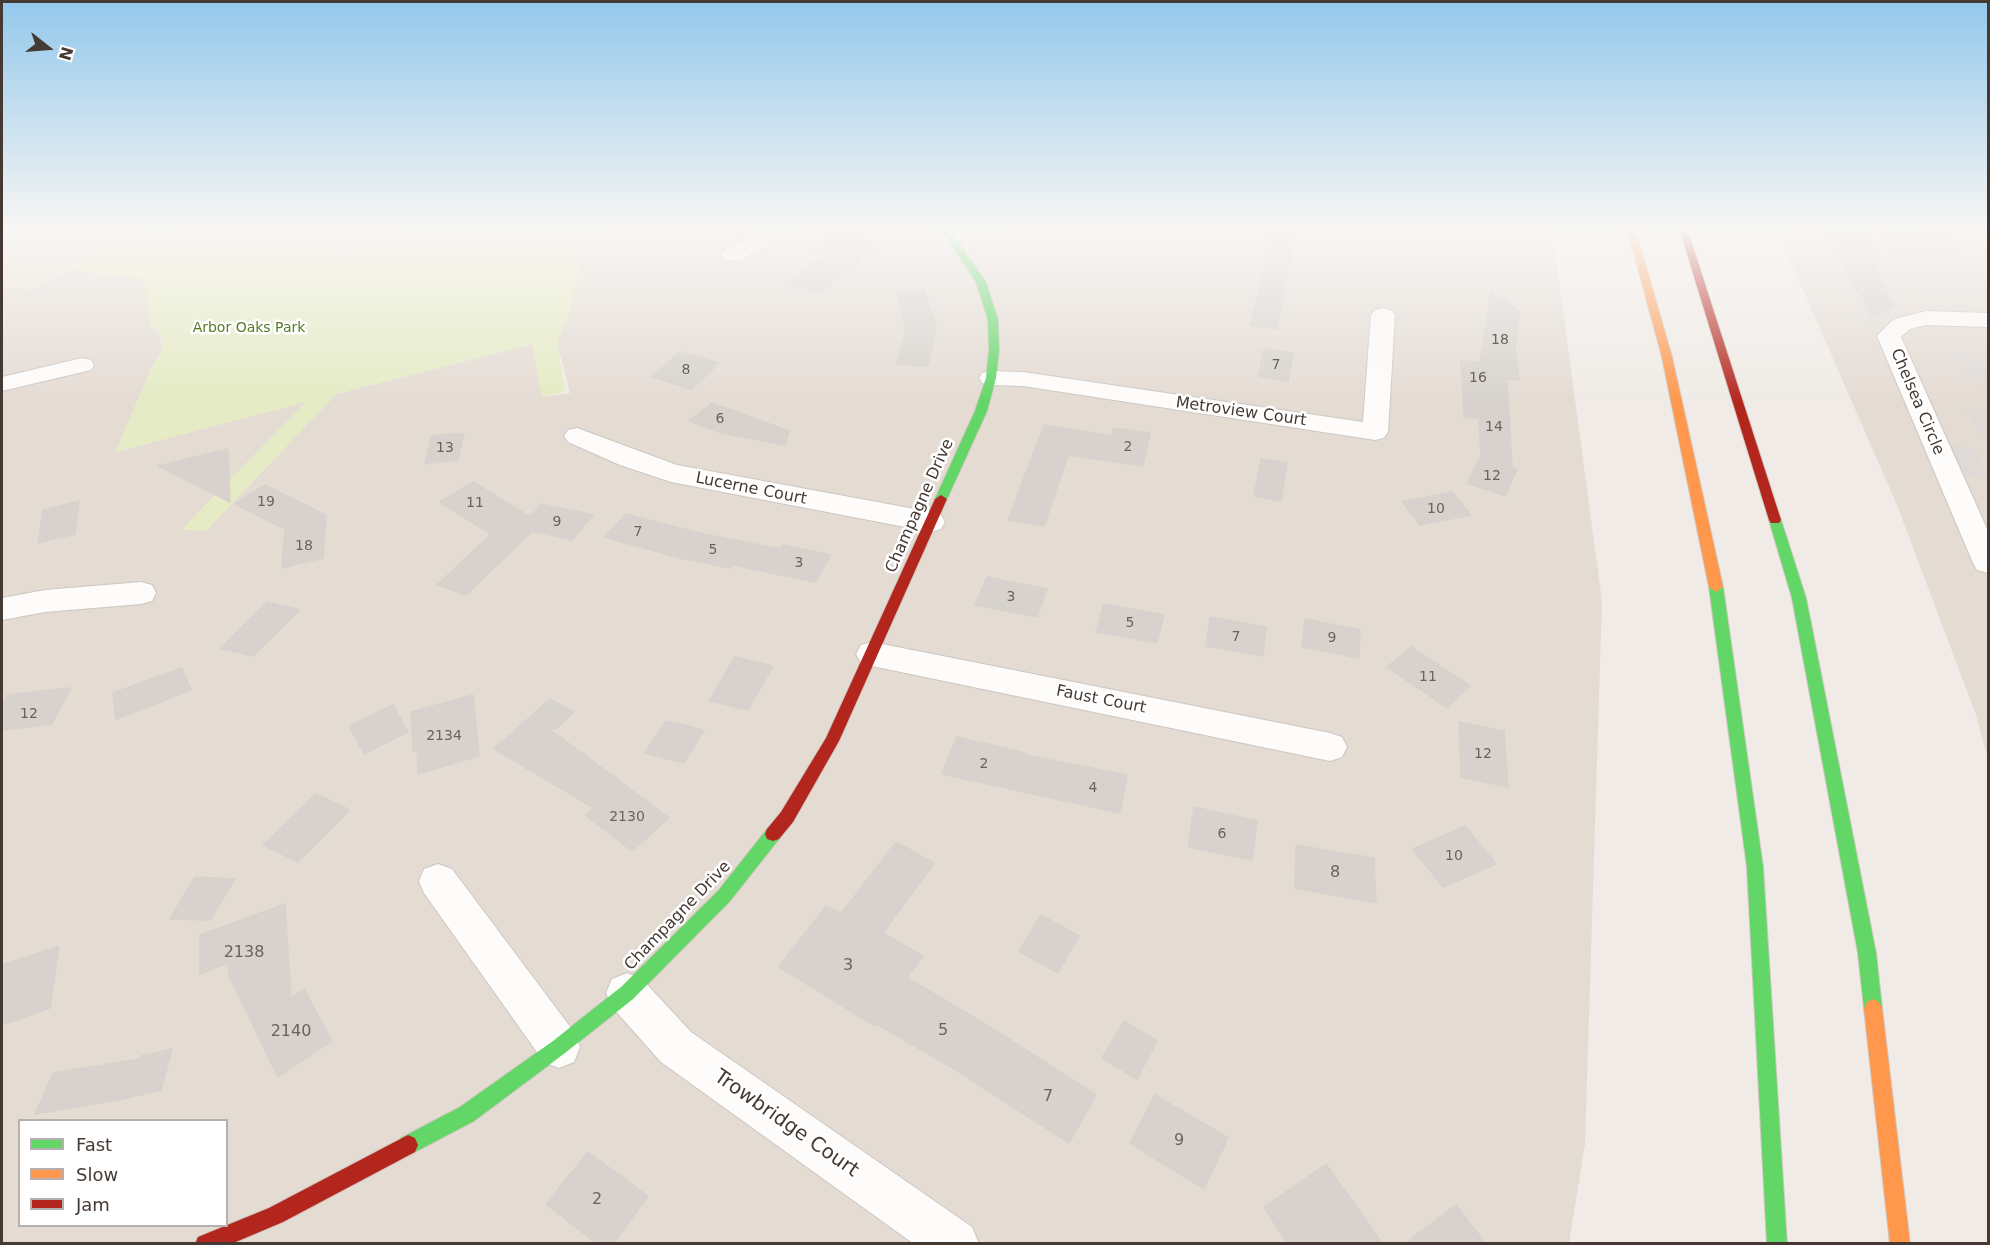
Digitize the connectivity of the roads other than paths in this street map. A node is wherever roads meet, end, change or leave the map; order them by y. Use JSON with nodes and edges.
{"nodes":[{"id":1,"x":982,"y":286,"type":"edge"},
{"id":2,"x":1647,"y":286,"type":"edge"},
{"id":3,"x":1701,"y":286,"type":"edge"},
{"id":4,"x":1383,"y":315,"type":"dead end"},
{"id":5,"x":1989,"y":320,"type":"edge"},
{"id":6,"x":82,"y":365,"type":"dead end"},
{"id":7,"x":991,"y":378,"type":"junction"},
{"id":8,"x":2,"y":384,"type":"edge"},
{"id":9,"x":577,"y":436,"type":"dead end"},
{"id":10,"x":931,"y":522,"type":"junction"},
{"id":11,"x":1989,"y":563,"type":"edge"},
{"id":12,"x":141,"y":593,"type":"dead end"},
{"id":13,"x":2,"y":609,"type":"edge"},
{"id":14,"x":872,"y":654,"type":"junction"},
{"id":15,"x":1330,"y":747,"type":"dead end"},
{"id":16,"x":438,"y":881,"type":"dead end"},
{"id":17,"x":627,"y":993,"type":"junction"},
{"id":18,"x":559,"y":1047,"type":"junction"},
{"id":19,"x":274,"y":1229,"type":"edge"},
{"id":20,"x":205,"y":1244,"type":"edge"},
{"id":21,"x":955,"y":1244,"type":"edge"},
{"id":22,"x":1777,"y":1244,"type":"edge"},
{"id":23,"x":1900,"y":1244,"type":"edge"}],
"edges":[{"from":1,"to":7,"type":"main road","name":"Champagne Drive"},
{"from":2,"to":22,"type":"main road"},
{"from":3,"to":23,"type":"main road"},
{"from":4,"to":7,"type":"street","name":"Metroview Court"},
{"from":5,"to":11,"type":"street","name":"Chelsea Circle"},
{"from":6,"to":8,"type":"street"},
{"from":7,"to":10,"type":"main road","name":"Champagne Drive"},
{"from":9,"to":10,"type":"street","name":"Lucerne Court"},
{"from":10,"to":14,"type":"main road","name":"Champagne Drive"},
{"from":12,"to":13,"type":"street"},
{"from":14,"to":15,"type":"street","name":"Faust Court"},
{"from":14,"to":17,"type":"main road","name":"Champagne Drive"},
{"from":16,"to":18,"type":"street"},
{"from":17,"to":18,"type":"main road","name":"Champagne Drive"},
{"from":17,"to":21,"type":"street","name":"Trowbridge Court"},
{"from":18,"to":19,"type":"main road","name":"Champagne Drive"},
{"from":19,"to":20,"type":"main road","name":"Champagne Drive"}]}
